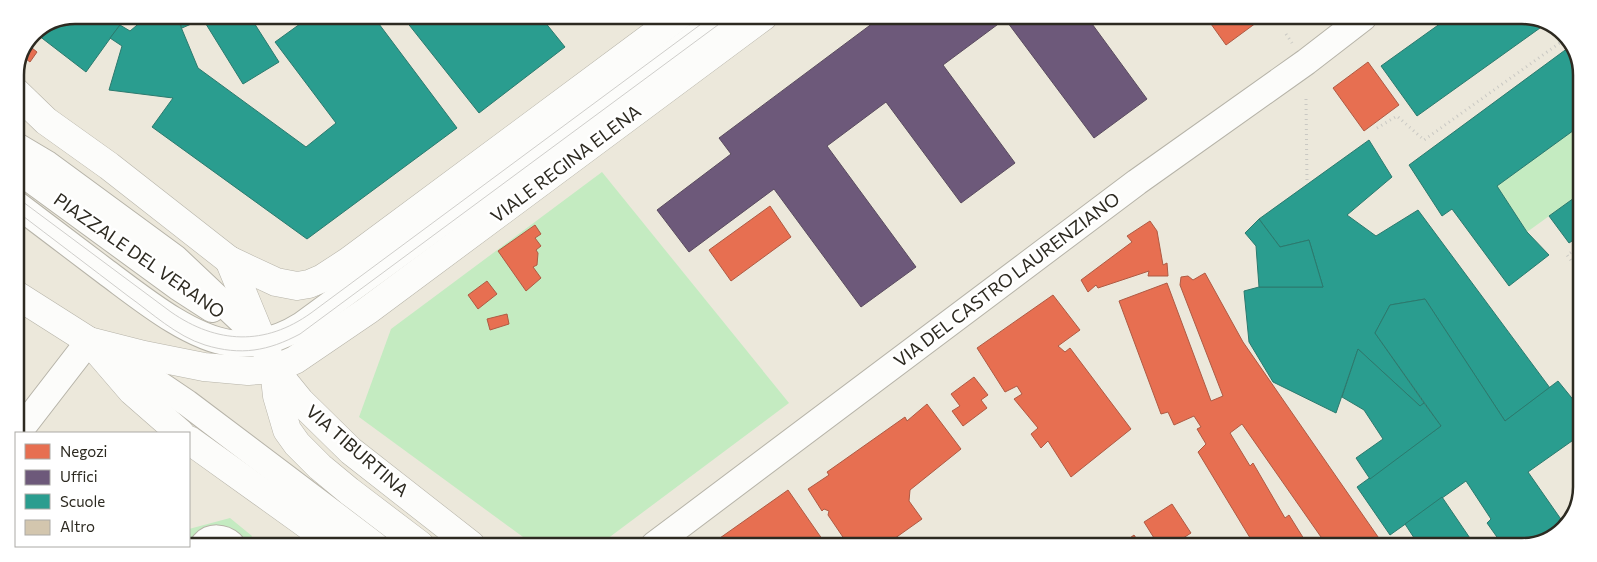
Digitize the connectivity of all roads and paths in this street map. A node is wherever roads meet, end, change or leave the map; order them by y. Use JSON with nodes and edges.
{"nodes":[{"id":1,"x":668,"y":24,"type":"edge"},
{"id":2,"x":713,"y":24,"type":"edge"},
{"id":3,"x":753,"y":24,"type":"edge"},
{"id":4,"x":1355,"y":24,"type":"edge"},
{"id":5,"x":1561,"y":42,"type":"edge"},
{"id":6,"x":1306,"y":99,"type":"dead end"},
{"id":7,"x":24,"y":100,"type":"edge"},
{"id":8,"x":24,"y":116,"type":"edge"},
{"id":9,"x":46,"y":121,"type":"junction"},
{"id":10,"x":1377,"y":128,"type":"dead end"},
{"id":11,"x":24,"y":150,"type":"edge"},
{"id":12,"x":24,"y":175,"type":"edge"},
{"id":13,"x":1307,"y":184,"type":"dead end"},
{"id":14,"x":24,"y":210,"type":"edge"},
{"id":15,"x":1573,"y":251,"type":"edge"},
{"id":16,"x":229,"y":260,"type":"junction"},
{"id":17,"x":1573,"y":263,"type":"edge"},
{"id":18,"x":308,"y":284,"type":"junction"},
{"id":19,"x":348,"y":290,"type":"junction"},
{"id":20,"x":24,"y":300,"type":"edge"},
{"id":21,"x":89,"y":341,"type":"junction"},
{"id":22,"x":263,"y":342,"type":"junction"},
{"id":23,"x":316,"y":348,"type":"junction"},
{"id":24,"x":274,"y":369,"type":"junction"},
{"id":25,"x":24,"y":425,"type":"edge"},
{"id":26,"x":179,"y":432,"type":"edge"},
{"id":27,"x":190,"y":441,"type":"edge"},
{"id":28,"x":326,"y":538,"type":"edge"},
{"id":29,"x":366,"y":538,"type":"edge"},
{"id":30,"x":411,"y":538,"type":"edge"},
{"id":31,"x":462,"y":538,"type":"edge"},
{"id":32,"x":663,"y":538,"type":"edge"}],
"edges":[{"from":1,"to":18,"type":"main road"},
{"from":2,"to":19,"type":"street","name":"VIALE REGINA ELENA"},
{"from":3,"to":23,"type":"main road","name":"VIALE REGINA ELENA"},
{"from":4,"to":32,"type":"street","name":"VIA DEL CASTRO LAURENZIANO"},
{"from":5,"to":10,"type":"path"},
{"from":6,"to":13,"type":"path"},
{"from":7,"to":9,"type":"main road","name":"PIAZZALE DEL VERANO"},
{"from":8,"to":9,"type":"main road","name":"PIAZZALE DEL VERANO"},
{"from":9,"to":16,"type":"main road","name":"PIAZZALE DEL VERANO"},
{"from":11,"to":22,"type":"street","name":"PIAZZALE DEL VERANO"},
{"from":12,"to":22,"type":"street","name":"PIAZZALE DEL VERANO"},
{"from":14,"to":22,"type":"street","name":"PIAZZALE DEL VERANO"},
{"from":15,"to":17,"type":"path"},
{"from":16,"to":18,"type":"main road","name":"PIAZZALE DEL VERANO"},
{"from":16,"to":22,"type":"main road","name":"PIAZZALE DEL VERANO"},
{"from":18,"to":19,"type":"street","name":"PIAZZALE DEL VERANO"},
{"from":19,"to":22,"type":"street","name":"PIAZZALE DEL VERANO"},
{"from":19,"to":23,"type":"street"},
{"from":20,"to":21,"type":"main road"},
{"from":21,"to":24,"type":"main road"},
{"from":21,"to":25,"type":"street"},
{"from":21,"to":26,"type":"main road"},
{"from":21,"to":29,"type":"street"},
{"from":22,"to":24,"type":"main road","name":"PIAZZALE DEL VERANO"},
{"from":23,"to":24,"type":"main road"},
{"from":24,"to":30,"type":"main road","name":"VIA TIBURTINA"},
{"from":24,"to":31,"type":"main road","name":"VIA TIBURTINA"},
{"from":27,"to":28,"type":"main road"}]}
